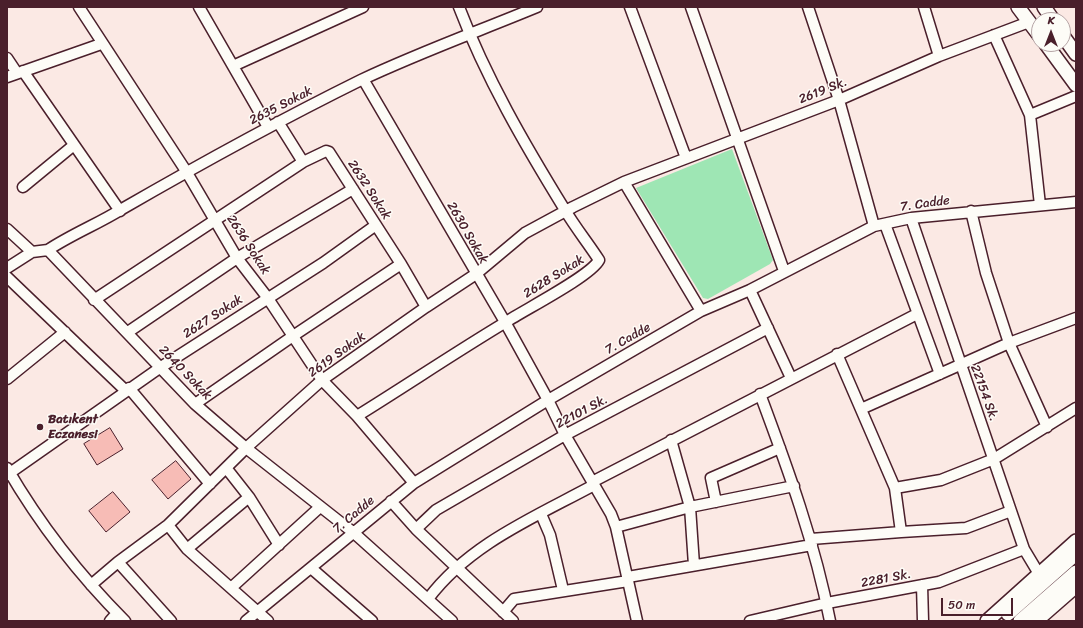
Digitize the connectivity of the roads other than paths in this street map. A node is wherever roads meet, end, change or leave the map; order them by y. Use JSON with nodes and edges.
{"nodes":[{"id":1,"x":79,"y":7,"type":"edge"},
{"id":2,"x":199,"y":7,"type":"edge"},
{"id":3,"x":364,"y":7,"type":"edge"},
{"id":4,"x":459,"y":7,"type":"edge"},
{"id":5,"x":537,"y":7,"type":"edge"},
{"id":6,"x":630,"y":7,"type":"edge"},
{"id":7,"x":691,"y":7,"type":"edge"},
{"id":8,"x":808,"y":7,"type":"edge"},
{"id":9,"x":924,"y":7,"type":"edge"},
{"id":10,"x":1018,"y":7,"type":"edge"},
{"id":11,"x":1029,"y":22,"type":"junction"},
{"id":12,"x":1031,"y":25,"type":"edge"},
{"id":13,"x":469,"y":35,"type":"junction"},
{"id":14,"x":994,"y":35,"type":"junction"},
{"id":15,"x":101,"y":44,"type":"junction"},
{"id":16,"x":1052,"y":52,"type":"edge"},
{"id":17,"x":939,"y":56,"type":"junction"},
{"id":18,"x":7,"y":58,"type":"edge"},
{"id":19,"x":233,"y":66,"type":"junction"},
{"id":20,"x":16,"y":74,"type":"edge"},
{"id":21,"x":363,"y":79,"type":"junction"},
{"id":22,"x":1076,"y":84,"type":"edge"},
{"id":23,"x":1076,"y":96,"type":"edge"},
{"id":24,"x":839,"y":100,"type":"junction"},
{"id":25,"x":1030,"y":115,"type":"junction"},
{"id":26,"x":278,"y":122,"type":"junction"},
{"id":27,"x":268,"y":127,"type":"junction"},
{"id":28,"x":736,"y":138,"type":"junction"},
{"id":29,"x":74,"y":145,"type":"junction"},
{"id":30,"x":686,"y":158,"type":"junction"},
{"id":31,"x":303,"y":162,"type":"junction"},
{"id":32,"x":186,"y":171,"type":"junction"},
{"id":33,"x":624,"y":182,"type":"junction"},
{"id":34,"x":24,"y":187,"type":"dead end"},
{"id":35,"x":353,"y":189,"type":"junction"},
{"id":36,"x":1076,"y":202,"type":"edge"},
{"id":37,"x":1040,"y":205,"type":"junction"},
{"id":38,"x":120,"y":211,"type":"junction"},
{"id":39,"x":565,"y":211,"type":"junction"},
{"id":40,"x":971,"y":211,"type":"junction"},
{"id":41,"x":911,"y":218,"type":"junction"},
{"id":42,"x":216,"y":221,"type":"junction"},
{"id":43,"x":885,"y":224,"type":"junction"},
{"id":44,"x":376,"y":225,"type":"junction"},
{"id":45,"x":874,"y":226,"type":"junction"},
{"id":46,"x":7,"y":229,"type":"edge"},
{"id":47,"x":48,"y":250,"type":"junction"},
{"id":48,"x":32,"y":252,"type":"junction"},
{"id":49,"x":237,"y":258,"type":"junction"},
{"id":50,"x":401,"y":264,"type":"junction"},
{"id":51,"x":7,"y":268,"type":"edge"},
{"id":52,"x":784,"y":271,"type":"junction"},
{"id":53,"x":476,"y":274,"type":"junction"},
{"id":54,"x":7,"y":277,"type":"edge"},
{"id":55,"x":750,"y":290,"type":"junction"},
{"id":56,"x":267,"y":297,"type":"junction"},
{"id":57,"x":94,"y":300,"type":"junction"},
{"id":58,"x":426,"y":307,"type":"junction"},
{"id":59,"x":701,"y":311,"type":"junction"},
{"id":60,"x":917,"y":314,"type":"junction"},
{"id":61,"x":1076,"y":318,"type":"edge"},
{"id":62,"x":505,"y":322,"type":"junction"},
{"id":63,"x":768,"y":328,"type":"junction"},
{"id":64,"x":65,"y":332,"type":"junction"},
{"id":65,"x":128,"y":332,"type":"junction"},
{"id":66,"x":293,"y":336,"type":"junction"},
{"id":67,"x":1009,"y":343,"type":"junction"},
{"id":68,"x":837,"y":354,"type":"junction"},
{"id":69,"x":961,"y":366,"type":"junction"},
{"id":70,"x":161,"y":367,"type":"junction"},
{"id":71,"x":940,"y":374,"type":"junction"},
{"id":72,"x":7,"y":378,"type":"edge"},
{"id":73,"x":791,"y":378,"type":"junction"},
{"id":74,"x":322,"y":380,"type":"junction"},
{"id":75,"x":127,"y":390,"type":"junction"},
{"id":76,"x":760,"y":394,"type":"junction"},
{"id":77,"x":548,"y":400,"type":"junction"},
{"id":78,"x":195,"y":404,"type":"junction"},
{"id":79,"x":1076,"y":408,"type":"edge"},
{"id":80,"x":861,"y":409,"type":"junction"},
{"id":81,"x":357,"y":416,"type":"junction"},
{"id":82,"x":1047,"y":427,"type":"junction"},
{"id":83,"x":565,"y":435,"type":"junction"},
{"id":84,"x":671,"y":440,"type":"junction"},
{"id":85,"x":246,"y":448,"type":"junction"},
{"id":86,"x":780,"y":448,"type":"junction"},
{"id":87,"x":994,"y":459,"type":"junction"},
{"id":88,"x":226,"y":469,"type":"junction"},
{"id":89,"x":8,"y":472,"type":"edge"},
{"id":90,"x":414,"y":483,"type":"junction"},
{"id":91,"x":210,"y":484,"type":"junction"},
{"id":92,"x":593,"y":484,"type":"junction"},
{"id":93,"x":794,"y":486,"type":"junction"},
{"id":94,"x":895,"y":488,"type":"junction"},
{"id":95,"x":249,"y":498,"type":"junction"},
{"id":96,"x":391,"y":501,"type":"junction"},
{"id":97,"x":716,"y":502,"type":"junction"},
{"id":98,"x":320,"y":507,"type":"junction"},
{"id":99,"x":690,"y":507,"type":"junction"},
{"id":100,"x":1011,"y":512,"type":"junction"},
{"id":101,"x":541,"y":514,"type":"junction"},
{"id":102,"x":168,"y":525,"type":"junction"},
{"id":103,"x":616,"y":527,"type":"junction"},
{"id":104,"x":416,"y":530,"type":"junction"},
{"id":105,"x":354,"y":532,"type":"junction"},
{"id":106,"x":901,"y":532,"type":"junction"},
{"id":107,"x":1076,"y":540,"type":"edge"},
{"id":108,"x":811,"y":542,"type":"junction"},
{"id":109,"x":279,"y":545,"type":"junction"},
{"id":110,"x":187,"y":549,"type":"junction"},
{"id":111,"x":1024,"y":549,"type":"junction"},
{"id":112,"x":1076,"y":554,"type":"edge"},
{"id":113,"x":118,"y":562,"type":"junction"},
{"id":114,"x":694,"y":566,"type":"junction"},
{"id":115,"x":456,"y":567,"type":"junction"},
{"id":116,"x":311,"y":568,"type":"junction"},
{"id":117,"x":1076,"y":572,"type":"edge"},
{"id":118,"x":1039,"y":574,"type":"junction"},
{"id":119,"x":628,"y":579,"type":"junction"},
{"id":120,"x":91,"y":585,"type":"junction"},
{"id":121,"x":922,"y":585,"type":"junction"},
{"id":122,"x":1076,"y":586,"type":"edge"},
{"id":123,"x":231,"y":588,"type":"junction"},
{"id":124,"x":563,"y":590,"type":"junction"},
{"id":125,"x":428,"y":599,"type":"junction"},
{"id":126,"x":827,"y":603,"type":"junction"},
{"id":127,"x":258,"y":612,"type":"junction"},
{"id":128,"x":503,"y":612,"type":"junction"},
{"id":129,"x":114,"y":617,"type":"edge"},
{"id":130,"x":125,"y":621,"type":"edge"},
{"id":131,"x":171,"y":621,"type":"edge"},
{"id":132,"x":246,"y":621,"type":"edge"},
{"id":133,"x":268,"y":621,"type":"edge"},
{"id":134,"x":372,"y":621,"type":"edge"},
{"id":135,"x":452,"y":621,"type":"edge"},
{"id":136,"x":513,"y":621,"type":"edge"},
{"id":137,"x":637,"y":621,"type":"edge"},
{"id":138,"x":750,"y":621,"type":"edge"},
{"id":139,"x":830,"y":621,"type":"edge"},
{"id":140,"x":923,"y":621,"type":"edge"},
{"id":141,"x":987,"y":621,"type":"edge"},
{"id":142,"x":1000,"y":621,"type":"edge"},
{"id":143,"x":1020,"y":621,"type":"edge"},
{"id":144,"x":1036,"y":621,"type":"edge"}],
"edges":[{"from":1,"to":15,"type":"street","name":"2636 Sokak"},
{"from":2,"to":19,"type":"street"},
{"from":3,"to":19,"type":"street"},
{"from":4,"to":13,"type":"street","name":"2628 Sokak"},
{"from":5,"to":13,"type":"street","name":"2635 Sokak"},
{"from":6,"to":30,"type":"street"},
{"from":7,"to":28,"type":"street"},
{"from":8,"to":24,"type":"street"},
{"from":9,"to":17,"type":"street"},
{"from":10,"to":11,"type":"main road"},
{"from":11,"to":12,"type":"main road"},
{"from":11,"to":14,"type":"street","name":"2619 Sk."},
{"from":13,"to":21,"type":"street","name":"2635 Sokak"},
{"from":13,"to":39,"type":"street","name":"2628 Sokak"},
{"from":14,"to":17,"type":"street","name":"2619 Sk."},
{"from":14,"to":25,"type":"street"},
{"from":15,"to":20,"type":"street"},
{"from":15,"to":32,"type":"street","name":"2636 Sokak"},
{"from":16,"to":22,"type":"main road"},
{"from":17,"to":24,"type":"street","name":"2619 Sk."},
{"from":18,"to":20,"type":"street"},
{"from":19,"to":27,"type":"street"},
{"from":20,"to":29,"type":"street"},
{"from":21,"to":26,"type":"street","name":"2635 Sokak"},
{"from":21,"to":53,"type":"street","name":"2630 Sokak"},
{"from":23,"to":25,"type":"street"},
{"from":24,"to":28,"type":"street","name":"2619 Sk."},
{"from":24,"to":45,"type":"street"},
{"from":25,"to":37,"type":"street"},
{"from":26,"to":27,"type":"street","name":"2635 Sokak"},
{"from":26,"to":31,"type":"street"},
{"from":27,"to":32,"type":"street","name":"2635 Sokak"},
{"from":28,"to":30,"type":"street","name":"2619 Sk."},
{"from":28,"to":52,"type":"street"},
{"from":29,"to":34,"type":"street"},
{"from":29,"to":38,"type":"street"},
{"from":30,"to":33,"type":"street","name":"2619 Sk."},
{"from":31,"to":35,"type":"street","name":"2632 Sokak"},
{"from":31,"to":42,"type":"street"},
{"from":32,"to":38,"type":"street","name":"2635 Sokak"},
{"from":32,"to":42,"type":"street","name":"2636 Sokak"},
{"from":33,"to":39,"type":"street","name":"2619 Sokak"},
{"from":33,"to":59,"type":"street"},
{"from":35,"to":44,"type":"street","name":"2632 Sokak"},
{"from":35,"to":49,"type":"street"},
{"from":36,"to":37,"type":"street","name":"7. Cadde"},
{"from":37,"to":40,"type":"street","name":"7. Cadde"},
{"from":38,"to":47,"type":"street","name":"2635 Sokak"},
{"from":39,"to":53,"type":"street","name":"2619 Sokak"},
{"from":39,"to":62,"type":"street","name":"2628 Sokak"},
{"from":40,"to":41,"type":"street","name":"7. Cadde"},
{"from":40,"to":67,"type":"street"},
{"from":41,"to":43,"type":"street","name":"7. Cadde"},
{"from":41,"to":69,"type":"street","name":"22154 Sk."},
{"from":42,"to":49,"type":"street","name":"2636 Sokak"},
{"from":42,"to":57,"type":"street"},
{"from":43,"to":45,"type":"street","name":"7. Cadde"},
{"from":43,"to":60,"type":"street"},
{"from":44,"to":50,"type":"street","name":"2632 Sokak"},
{"from":44,"to":56,"type":"street","name":"2627 Sokak"},
{"from":45,"to":52,"type":"street","name":"7. Cadde"},
{"from":46,"to":48,"type":"street"},
{"from":47,"to":48,"type":"street"},
{"from":47,"to":57,"type":"street","name":"2640 Sokak"},
{"from":48,"to":51,"type":"street"},
{"from":49,"to":56,"type":"street","name":"2636 Sokak"},
{"from":49,"to":65,"type":"street"},
{"from":50,"to":58,"type":"street","name":"2632 Sokak"},
{"from":50,"to":66,"type":"street"},
{"from":52,"to":55,"type":"street","name":"7. Cadde"},
{"from":53,"to":58,"type":"street","name":"2619 Sokak"},
{"from":53,"to":62,"type":"street","name":"2630 Sokak"},
{"from":54,"to":64,"type":"street"},
{"from":55,"to":59,"type":"street","name":"7. Cadde"},
{"from":55,"to":63,"type":"street"},
{"from":56,"to":66,"type":"street","name":"2636 Sokak"},
{"from":56,"to":70,"type":"street","name":"2627 Sokak"},
{"from":57,"to":65,"type":"street","name":"2640 Sokak"},
{"from":58,"to":74,"type":"street","name":"2619 Sokak"},
{"from":59,"to":77,"type":"street","name":"7. Cadde"},
{"from":60,"to":68,"type":"street"},
{"from":60,"to":71,"type":"street"},
{"from":61,"to":67,"type":"street"},
{"from":62,"to":77,"type":"street","name":"2630 Sokak"},
{"from":62,"to":81,"type":"street","name":"2628 Sokak"},
{"from":63,"to":73,"type":"street"},
{"from":63,"to":83,"type":"street","name":"22101 Sk."},
{"from":64,"to":72,"type":"street"},
{"from":64,"to":75,"type":"street"},
{"from":65,"to":70,"type":"street","name":"2640 Sokak"},
{"from":66,"to":74,"type":"street","name":"2636 Sokak"},
{"from":66,"to":78,"type":"street"},
{"from":67,"to":69,"type":"street"},
{"from":67,"to":82,"type":"street"},
{"from":68,"to":73,"type":"street"},
{"from":68,"to":80,"type":"street"},
{"from":69,"to":71,"type":"street"},
{"from":69,"to":87,"type":"street","name":"22154 Sk."},
{"from":70,"to":75,"type":"street","name":"2627 Sokak"},
{"from":70,"to":78,"type":"street","name":"2640 Sokak"},
{"from":71,"to":80,"type":"street"},
{"from":73,"to":76,"type":"street"},
{"from":74,"to":81,"type":"street","name":"2636 Sokak"},
{"from":74,"to":85,"type":"street","name":"2619 Sokak"},
{"from":75,"to":89,"type":"street","name":"2627 Sokak"},
{"from":75,"to":91,"type":"street"},
{"from":76,"to":84,"type":"street"},
{"from":76,"to":86,"type":"street"},
{"from":77,"to":83,"type":"street","name":"2630 Sokak"},
{"from":77,"to":90,"type":"street","name":"7. Cadde"},
{"from":78,"to":85,"type":"street","name":"2640 Sokak"},
{"from":79,"to":82,"type":"street"},
{"from":80,"to":94,"type":"street"},
{"from":81,"to":90,"type":"street","name":"2636 Sokak"},
{"from":82,"to":87,"type":"street"},
{"from":83,"to":92,"type":"street","name":"2630 Sokak"},
{"from":83,"to":104,"type":"street","name":"22101 Sk."},
{"from":84,"to":92,"type":"street"},
{"from":84,"to":99,"type":"street"},
{"from":85,"to":88,"type":"street","name":"2619 Sokak"},
{"from":85,"to":98,"type":"street","name":"2640 Sokak"},
{"from":86,"to":93,"type":"street"},
{"from":86,"to":97,"type":"street"},
{"from":87,"to":94,"type":"street"},
{"from":87,"to":100,"type":"street","name":"22154 Sk."},
{"from":88,"to":91,"type":"street","name":"2619 Sokak"},
{"from":88,"to":95,"type":"street"},
{"from":89,"to":120,"type":"street"},
{"from":90,"to":96,"type":"street","name":"7. Cadde"},
{"from":91,"to":102,"type":"street","name":"2619 Sokak"},
{"from":92,"to":101,"type":"street"},
{"from":92,"to":103,"type":"street","name":"2630 Sokak"},
{"from":93,"to":97,"type":"street"},
{"from":93,"to":108,"type":"street"},
{"from":94,"to":106,"type":"street"},
{"from":95,"to":109,"type":"street"},
{"from":95,"to":110,"type":"street"},
{"from":96,"to":104,"type":"street"},
{"from":96,"to":105,"type":"street","name":"7. Cadde"},
{"from":97,"to":99,"type":"street"},
{"from":98,"to":105,"type":"street","name":"2640 Sokak"},
{"from":98,"to":109,"type":"street"},
{"from":99,"to":103,"type":"street"},
{"from":99,"to":114,"type":"street"},
{"from":100,"to":106,"type":"street"},
{"from":100,"to":111,"type":"street","name":"22154 Sk."},
{"from":101,"to":115,"type":"street"},
{"from":101,"to":124,"type":"street"},
{"from":102,"to":110,"type":"street"},
{"from":102,"to":113,"type":"street","name":"2619 Sokak"},
{"from":103,"to":119,"type":"street","name":"2630 Sokak"},
{"from":104,"to":115,"type":"street"},
{"from":105,"to":116,"type":"street","name":"7. Cadde"},
{"from":105,"to":125,"type":"street","name":"2640 Sokak"},
{"from":106,"to":108,"type":"street"},
{"from":107,"to":118,"type":"main road"},
{"from":108,"to":114,"type":"street"},
{"from":108,"to":126,"type":"street"},
{"from":109,"to":123,"type":"street"},
{"from":110,"to":123,"type":"street"},
{"from":111,"to":118,"type":"street","name":"22154 Sk."},
{"from":111,"to":121,"type":"street","name":"2281 Sk."},
{"from":112,"to":142,"type":"main road"},
{"from":113,"to":120,"type":"street","name":"2619 Sokak"},
{"from":113,"to":131,"type":"street"},
{"from":114,"to":119,"type":"street"},
{"from":115,"to":125,"type":"street"},
{"from":115,"to":128,"type":"street"},
{"from":116,"to":127,"type":"street","name":"7. Cadde"},
{"from":116,"to":134,"type":"street"},
{"from":117,"to":143,"type":"main road"},
{"from":118,"to":141,"type":"main road"},
{"from":119,"to":124,"type":"street"},
{"from":119,"to":137,"type":"street","name":"2630 Sokak"},
{"from":120,"to":129,"type":"street"},
{"from":121,"to":126,"type":"street","name":"2281 Sk."},
{"from":121,"to":140,"type":"street"},
{"from":122,"to":144,"type":"main road"},
{"from":123,"to":127,"type":"street"},
{"from":124,"to":128,"type":"street"},
{"from":125,"to":135,"type":"street","name":"2640 Sokak"},
{"from":126,"to":138,"type":"street","name":"2281 Sk."},
{"from":126,"to":139,"type":"street"},
{"from":127,"to":132,"type":"street","name":"7. Cadde"},
{"from":127,"to":133,"type":"street"},
{"from":128,"to":136,"type":"street"},
{"from":129,"to":130,"type":"street"}]}
